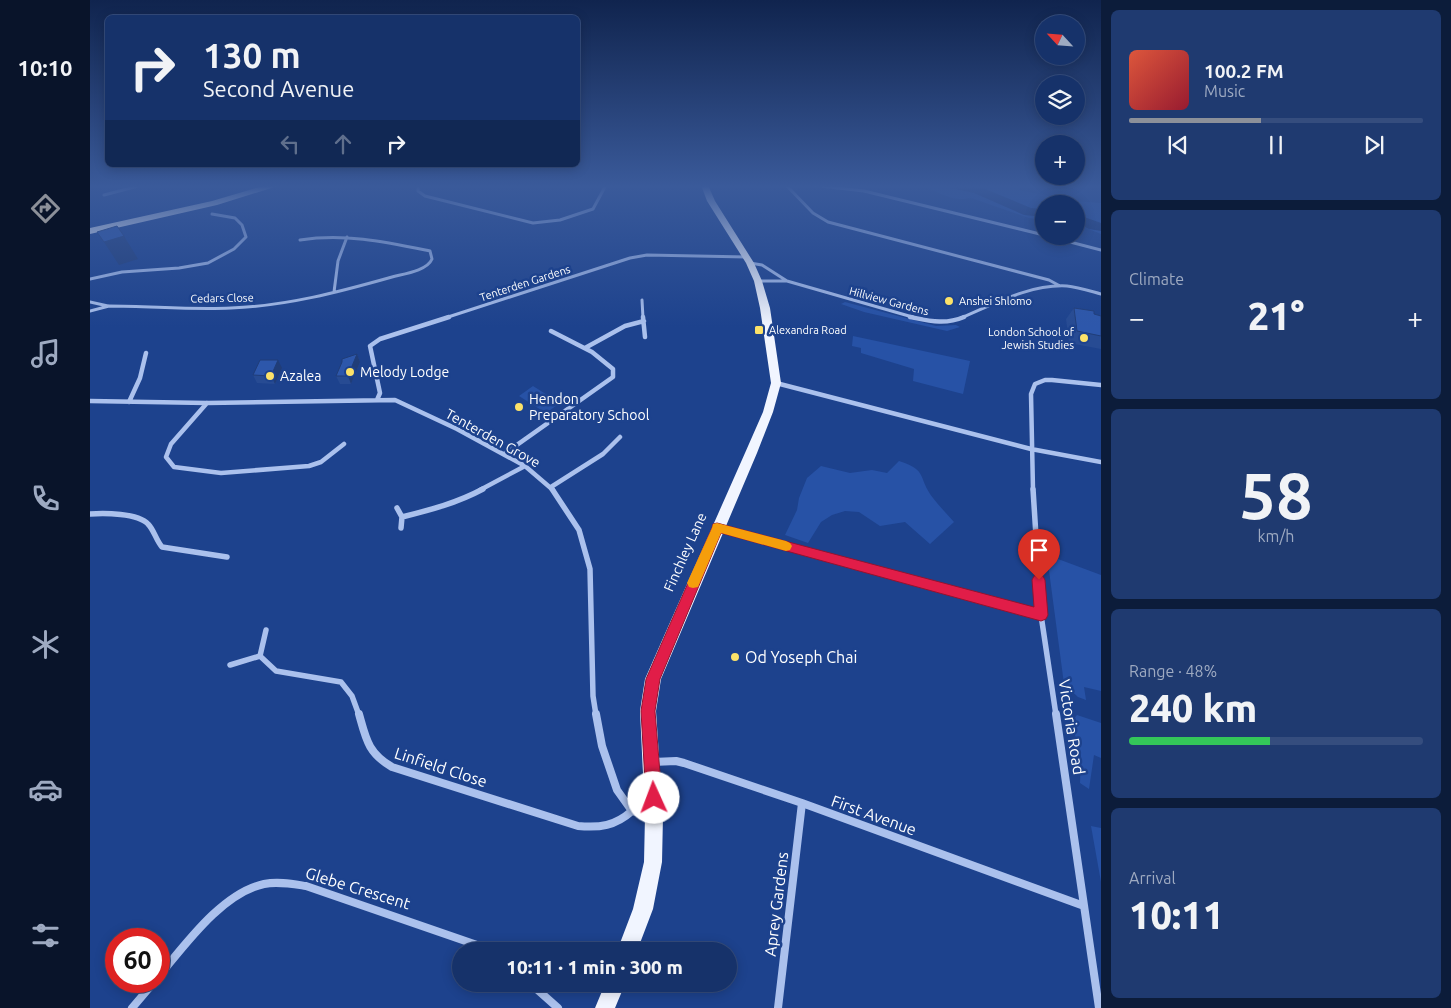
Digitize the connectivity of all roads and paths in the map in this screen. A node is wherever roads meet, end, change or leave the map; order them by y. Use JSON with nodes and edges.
{"nodes":[{"id":1,"x":245,"y":232,"type":"edge"},
{"id":2,"x":730,"y":232,"type":"edge"},
{"id":3,"x":866,"y":232,"type":"edge"},
{"id":4,"x":347,"y":237,"type":"junction"},
{"id":5,"x":300,"y":240,"type":"dead end"},
{"id":6,"x":1081,"y":245,"type":"edge"},
{"id":7,"x":1101,"y":250,"type":"edge"},
{"id":8,"x":748,"y":260,"type":"junction"},
{"id":9,"x":90,"y":279,"type":"edge"},
{"id":10,"x":758,"y":281,"type":"junction"},
{"id":11,"x":787,"y":281,"type":"junction"},
{"id":12,"x":1060,"y":286,"type":"junction"},
{"id":13,"x":334,"y":292,"type":"junction"},
{"id":14,"x":1101,"y":294,"type":"edge"},
{"id":15,"x":642,"y":300,"type":"dead end"},
{"id":16,"x":90,"y":302,"type":"edge"},
{"id":17,"x":109,"y":306,"type":"junction"},
{"id":18,"x":90,"y":311,"type":"edge"},
{"id":19,"x":644,"y":322,"type":"junction"},
{"id":20,"x":551,"y":331,"type":"dead end"},
{"id":21,"x":645,"y":337,"type":"dead end"},
{"id":22,"x":585,"y":348,"type":"junction"},
{"id":23,"x":146,"y":353,"type":"dead end"},
{"id":24,"x":776,"y":383,"type":"junction"},
{"id":25,"x":1101,"y":385,"type":"edge"},
{"id":26,"x":378,"y":400,"type":"junction"},
{"id":27,"x":90,"y":401,"type":"edge"},
{"id":28,"x":129,"y":402,"type":"junction"},
{"id":29,"x":207,"y":403,"type":"junction"},
{"id":30,"x":620,"y":437,"type":"dead end"},
{"id":31,"x":344,"y":444,"type":"dead end"},
{"id":32,"x":1031,"y":449,"type":"junction"},
{"id":33,"x":504,"y":454,"type":"junction"},
{"id":34,"x":1101,"y":462,"type":"edge"},
{"id":35,"x":525,"y":466,"type":"junction"},
{"id":36,"x":551,"y":487,"type":"junction"},
{"id":37,"x":397,"y":508,"type":"dead end"},
{"id":38,"x":90,"y":514,"type":"edge"},
{"id":39,"x":402,"y":516,"type":"junction"},
{"id":40,"x":401,"y":528,"type":"dead end"},
{"id":41,"x":717,"y":528,"type":"junction"},
{"id":42,"x":227,"y":557,"type":"dead end"},
{"id":43,"x":1041,"y":615,"type":"junction"},
{"id":44,"x":266,"y":630,"type":"dead end"},
{"id":45,"x":260,"y":656,"type":"junction"},
{"id":46,"x":230,"y":665,"type":"dead end"},
{"id":47,"x":652,"y":762,"type":"junction"},
{"id":48,"x":802,"y":803,"type":"junction"},
{"id":49,"x":632,"y":811,"type":"junction"},
{"id":50,"x":654,"y":816,"type":"junction"},
{"id":51,"x":1084,"y":906,"type":"junction"},
{"id":52,"x":469,"y":942,"type":"edge"},
{"id":53,"x":631,"y":942,"type":"edge"},
{"id":54,"x":170,"y":963,"type":"edge"},
{"id":55,"x":541,"y":992,"type":"edge"},
{"id":56,"x":612,"y":992,"type":"edge"},
{"id":57,"x":145,"y":993,"type":"edge"},
{"id":58,"x":132,"y":1008,"type":"edge"},
{"id":59,"x":558,"y":1008,"type":"edge"},
{"id":60,"x":605,"y":1008,"type":"edge"},
{"id":61,"x":778,"y":1008,"type":"edge"},
{"id":62,"x":1099,"y":1008,"type":"edge"}],
"edges":[{"from":1,"to":9,"type":"street"},
{"from":2,"to":8,"type":"main road","name":"Finchley Lane"},
{"from":3,"to":12,"type":"street"},
{"from":4,"to":5,"type":"street","name":"Cedars Close"},
{"from":4,"to":13,"type":"street"},
{"from":4,"to":13,"type":"street","name":"Cedars Close"},
{"from":6,"to":7,"type":"street"},
{"from":8,"to":10,"type":"main road","name":"Finchley Lane"},
{"from":8,"to":11,"type":"street","name":"Hillview Gardens"},
{"from":8,"to":26,"type":"street","name":"Tenterden Gardens"},
{"from":10,"to":11,"type":"street","name":"Hillview Gardens"},
{"from":10,"to":24,"type":"main road","name":"Finchley Lane"},
{"from":11,"to":12,"type":"street","name":"Hillview Gardens"},
{"from":12,"to":14,"type":"street","name":"Hillview Gardens"},
{"from":13,"to":17,"type":"street","name":"Cedars Close"},
{"from":15,"to":19,"type":"street"},
{"from":16,"to":17,"type":"street","name":"Cedars Close"},
{"from":17,"to":18,"type":"street","name":"Cedars Close"},
{"from":19,"to":21,"type":"street"},
{"from":19,"to":22,"type":"street"},
{"from":20,"to":22,"type":"street"},
{"from":22,"to":33,"type":"street"},
{"from":23,"to":28,"type":"street"},
{"from":24,"to":32,"type":"street"},
{"from":24,"to":41,"type":"main road","name":"Finchley Lane"},
{"from":25,"to":32,"type":"street","name":"Victoria Road"},
{"from":26,"to":29,"type":"street","name":"Tenterden Grove"},
{"from":26,"to":33,"type":"street","name":"Tenterden Grove"},
{"from":27,"to":28,"type":"street","name":"Tenterden Grove"},
{"from":28,"to":29,"type":"street","name":"Tenterden Grove"},
{"from":29,"to":31,"type":"street"},
{"from":30,"to":36,"type":"street"},
{"from":32,"to":34,"type":"street"},
{"from":32,"to":43,"type":"street","name":"Victoria Road"},
{"from":33,"to":35,"type":"street","name":"Tenterden Grove"},
{"from":35,"to":36,"type":"street","name":"Tenterden Grove"},
{"from":35,"to":39,"type":"street"},
{"from":36,"to":49,"type":"street","name":"Tenterden Grove"},
{"from":37,"to":39,"type":"street"},
{"from":38,"to":42,"type":"street"},
{"from":39,"to":40,"type":"street"},
{"from":41,"to":43,"type":"street"},
{"from":41,"to":47,"type":"main road","name":"Finchley Lane"},
{"from":43,"to":51,"type":"street","name":"Victoria Road"},
{"from":44,"to":45,"type":"street"},
{"from":45,"to":46,"type":"street"},
{"from":45,"to":49,"type":"street","name":"Linfield Close"},
{"from":47,"to":48,"type":"street","name":"First Avenue"},
{"from":47,"to":50,"type":"main road","name":"Finchley Lane"},
{"from":48,"to":51,"type":"street","name":"First Avenue"},
{"from":48,"to":61,"type":"street","name":"Aprey Gardens"},
{"from":49,"to":50,"type":"street"},
{"from":50,"to":53,"type":"main road","name":"Finchley Lane"},
{"from":51,"to":62,"type":"street","name":"Victoria Road"},
{"from":52,"to":54,"type":"street","name":"Glebe Crescent"},
{"from":55,"to":59,"type":"street"},
{"from":56,"to":60,"type":"main road"},
{"from":57,"to":58,"type":"street"}]}
